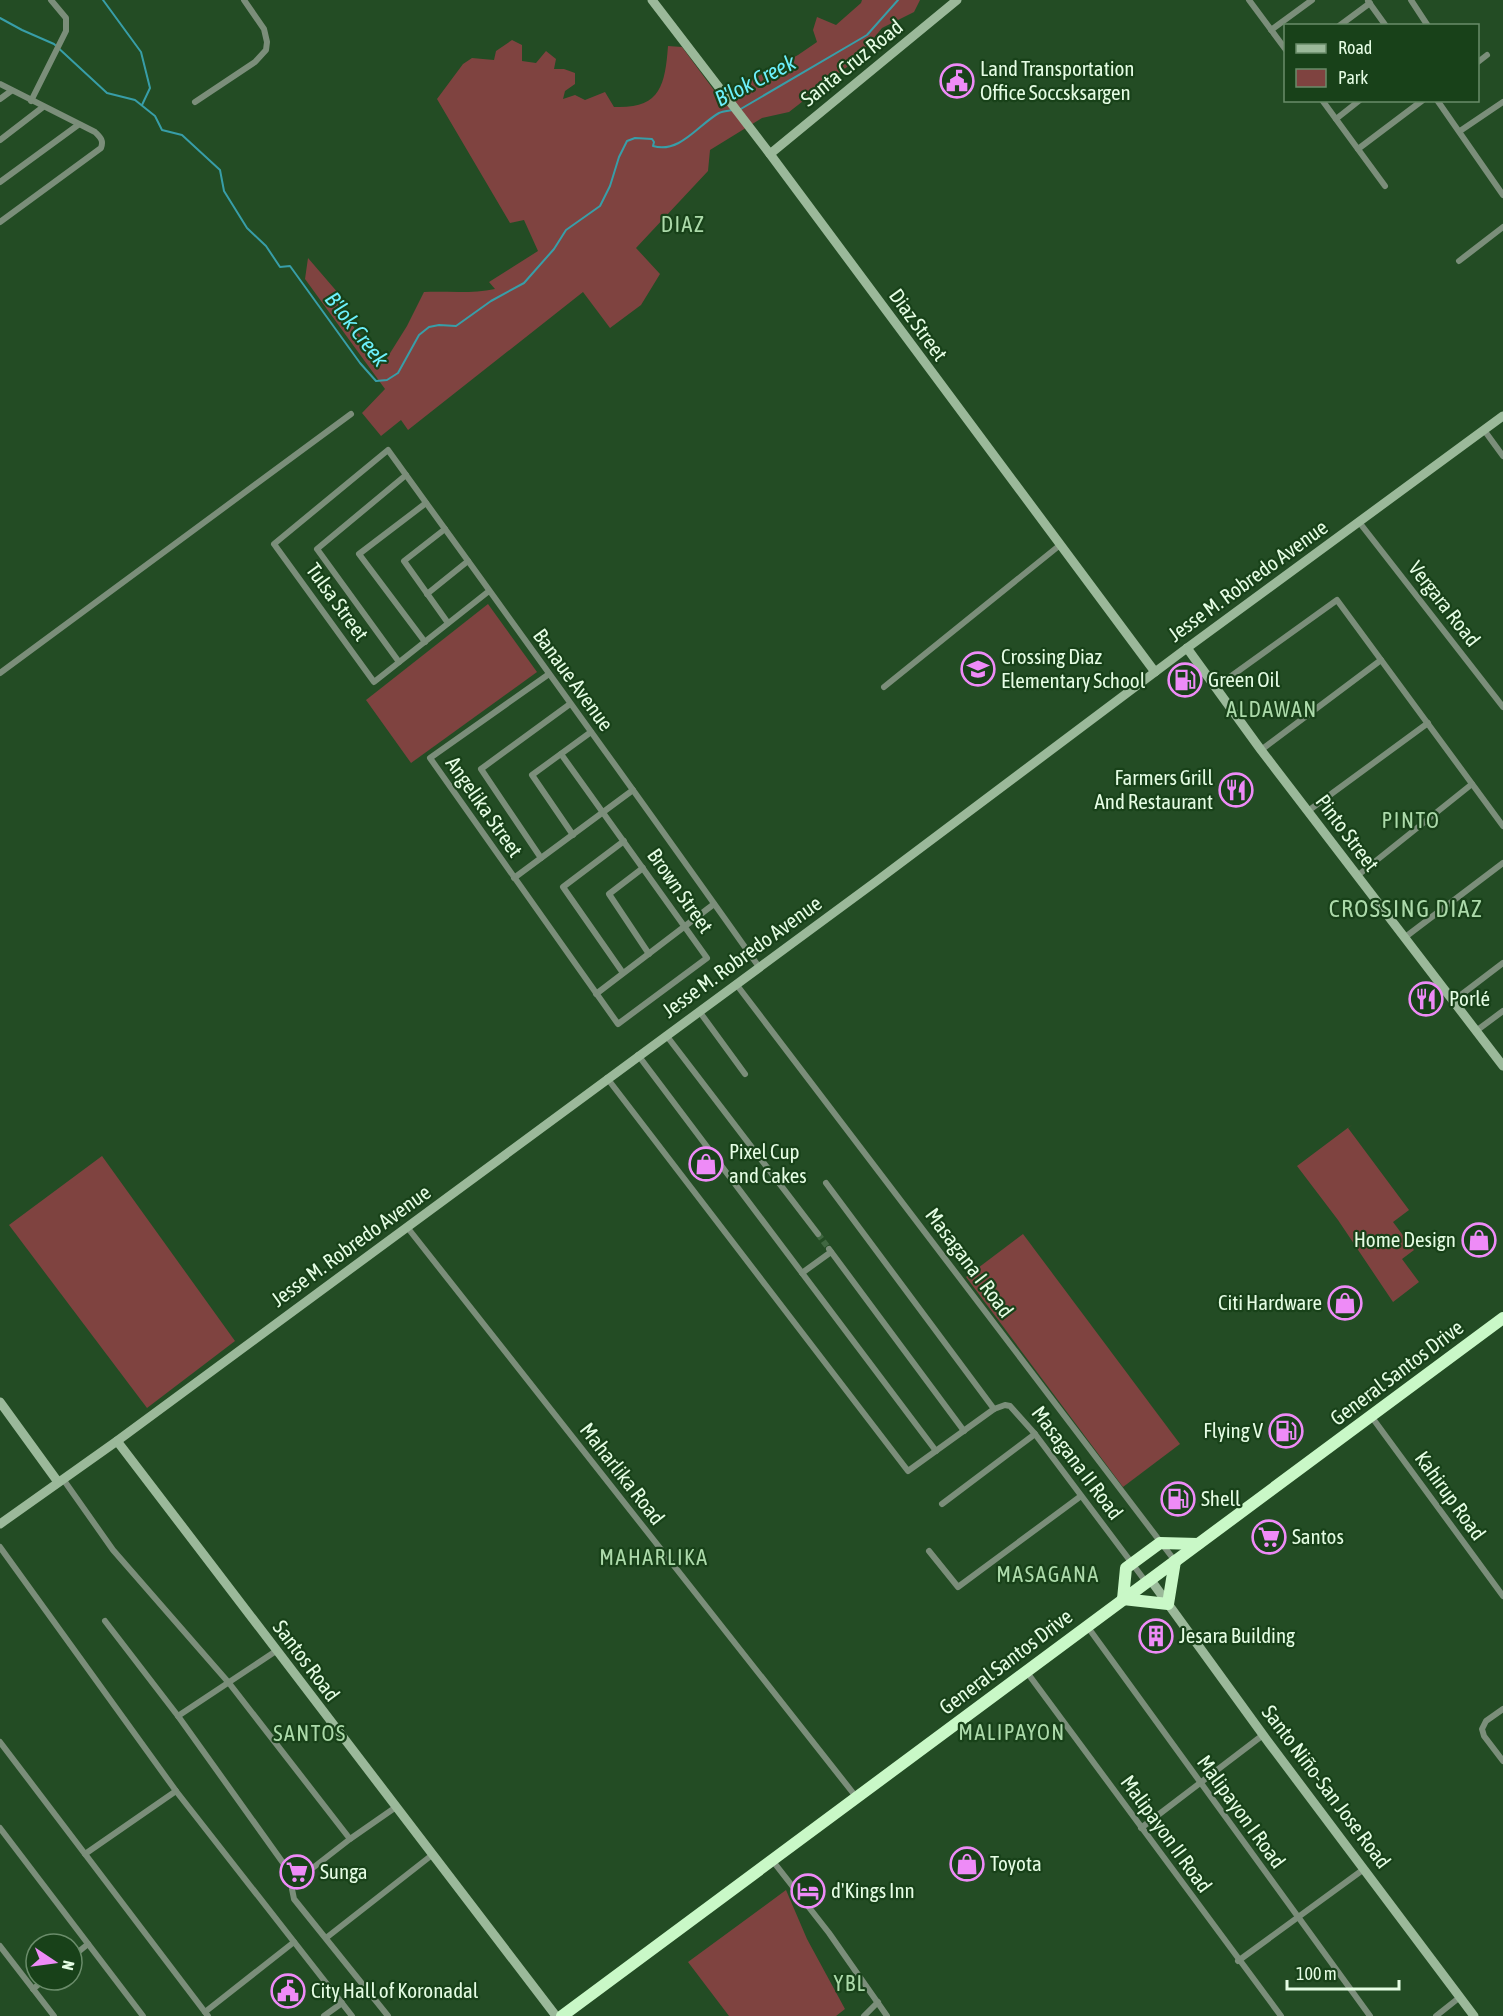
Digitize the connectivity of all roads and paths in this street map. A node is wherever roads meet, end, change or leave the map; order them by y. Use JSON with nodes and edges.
{"nodes":[{"id":1,"x":51,"y":0,"type":"edge"},
{"id":2,"x":244,"y":0,"type":"edge"},
{"id":3,"x":652,"y":0,"type":"edge"},
{"id":4,"x":957,"y":0,"type":"edge"},
{"id":5,"x":1249,"y":0,"type":"edge"},
{"id":6,"x":1312,"y":0,"type":"edge"},
{"id":7,"x":1411,"y":0,"type":"edge"},
{"id":8,"x":1369,"y":2,"type":"edge"},
{"id":9,"x":1342,"y":24,"type":"edge"},
{"id":10,"x":1385,"y":24,"type":"edge"},
{"id":11,"x":1427,"y":24,"type":"edge"},
{"id":12,"x":1271,"y":30,"type":"junction"},
{"id":13,"x":1284,"y":47,"type":"edge"},
{"id":14,"x":1487,"y":55,"type":"dead end"},
{"id":15,"x":1479,"y":61,"type":"edge"},
{"id":16,"x":0,"y":84,"type":"edge"},
{"id":17,"x":11,"y":91,"type":"junction"},
{"id":18,"x":0,"y":99,"type":"edge"},
{"id":19,"x":31,"y":101,"type":"junction"},
{"id":20,"x":195,"y":102,"type":"dead end"},
{"id":21,"x":1323,"y":102,"type":"edge"},
{"id":22,"x":1357,"y":102,"type":"edge"},
{"id":23,"x":1420,"y":102,"type":"edge"},
{"id":24,"x":1438,"y":102,"type":"edge"},
{"id":25,"x":1503,"y":102,"type":"edge"},
{"id":26,"x":43,"y":107,"type":"junction"},
{"id":27,"x":1336,"y":119,"type":"junction"},
{"id":28,"x":78,"y":125,"type":"junction"},
{"id":29,"x":1460,"y":131,"type":"junction"},
{"id":30,"x":0,"y":140,"type":"edge"},
{"id":31,"x":1358,"y":149,"type":"junction"},
{"id":32,"x":770,"y":154,"type":"junction"},
{"id":33,"x":0,"y":182,"type":"edge"},
{"id":34,"x":1385,"y":186,"type":"dead end"},
{"id":35,"x":1503,"y":195,"type":"edge"},
{"id":36,"x":0,"y":222,"type":"edge"},
{"id":37,"x":1503,"y":227,"type":"edge"},
{"id":38,"x":1460,"y":261,"type":"dead end"},
{"id":39,"x":351,"y":414,"type":"dead end"},
{"id":40,"x":1503,"y":416,"type":"edge"},
{"id":41,"x":1484,"y":430,"type":"junction"},
{"id":42,"x":388,"y":450,"type":"joint"},
{"id":43,"x":1503,"y":456,"type":"edge"},
{"id":44,"x":406,"y":475,"type":"junction"},
{"id":45,"x":426,"y":503,"type":"junction"},
{"id":46,"x":1359,"y":522,"type":"junction"},
{"id":47,"x":445,"y":529,"type":"junction"},
{"id":48,"x":1060,"y":545,"type":"junction"},
{"id":49,"x":468,"y":561,"type":"junction"},
{"id":50,"x":489,"y":591,"type":"junction"},
{"id":51,"x":427,"y":594,"type":"junction"},
{"id":52,"x":448,"y":623,"type":"junction"},
{"id":53,"x":425,"y":642,"type":"junction"},
{"id":54,"x":1187,"y":648,"type":"junction"},
{"id":55,"x":1382,"y":660,"type":"junction"},
{"id":56,"x":399,"y":662,"type":"junction"},
{"id":57,"x":1155,"y":672,"type":"junction"},
{"id":58,"x":0,"y":673,"type":"edge"},
{"id":59,"x":549,"y":674,"type":"junction"},
{"id":60,"x":884,"y":687,"type":"dead end"},
{"id":61,"x":1216,"y":687,"type":"junction"},
{"id":62,"x":570,"y":704,"type":"junction"},
{"id":63,"x":1503,"y":707,"type":"edge"},
{"id":64,"x":1428,"y":723,"type":"junction"},
{"id":65,"x":591,"y":732,"type":"junction"},
{"id":66,"x":1260,"y":750,"type":"junction"},
{"id":67,"x":561,"y":754,"type":"junction"},
{"id":68,"x":1472,"y":784,"type":"junction"},
{"id":69,"x":633,"y":790,"type":"junction"},
{"id":70,"x":1308,"y":811,"type":"junction"},
{"id":71,"x":603,"y":812,"type":"junction"},
{"id":72,"x":1503,"y":826,"type":"edge"},
{"id":73,"x":573,"y":834,"type":"junction"},
{"id":74,"x":624,"y":841,"type":"junction"},
{"id":75,"x":541,"y":858,"type":"junction"},
{"id":76,"x":1503,"y":863,"type":"edge"},
{"id":77,"x":643,"y":868,"type":"junction"},
{"id":78,"x":1357,"y":876,"type":"junction"},
{"id":79,"x":514,"y":878,"type":"junction"},
{"id":80,"x":714,"y":904,"type":"junction"},
{"id":81,"x":685,"y":927,"type":"junction"},
{"id":82,"x":1404,"y":938,"type":"junction"},
{"id":83,"x":649,"y":954,"type":"junction"},
{"id":84,"x":1503,"y":963,"type":"edge"},
{"id":85,"x":759,"y":967,"type":"junction"},
{"id":86,"x":623,"y":973,"type":"junction"},
{"id":87,"x":736,"y":984,"type":"junction"},
{"id":88,"x":596,"y":994,"type":"junction"},
{"id":89,"x":1453,"y":1001,"type":"junction"},
{"id":90,"x":699,"y":1011,"type":"junction"},
{"id":91,"x":1503,"y":1011,"type":"edge"},
{"id":92,"x":618,"y":1024,"type":"joint"},
{"id":93,"x":1476,"y":1031,"type":"junction"},
{"id":94,"x":666,"y":1035,"type":"junction"},
{"id":95,"x":639,"y":1055,"type":"junction"},
{"id":96,"x":1503,"y":1066,"type":"edge"},
{"id":97,"x":745,"y":1074,"type":"dead end"},
{"id":98,"x":608,"y":1078,"type":"junction"},
{"id":99,"x":826,"y":1183,"type":"dead end"},
{"id":100,"x":407,"y":1227,"type":"junction"},
{"id":101,"x":818,"y":1234,"type":"tunnel mouth"},
{"id":102,"x":802,"y":1273,"type":"junction"},
{"id":103,"x":1503,"y":1318,"type":"edge"},
{"id":104,"x":0,"y":1402,"type":"edge"},
{"id":105,"x":994,"y":1409,"type":"junction"},
{"id":106,"x":1371,"y":1416,"type":"junction"},
{"id":107,"x":964,"y":1431,"type":"junction"},
{"id":108,"x":1035,"y":1434,"type":"junction"},
{"id":109,"x":117,"y":1442,"type":"junction"},
{"id":110,"x":936,"y":1451,"type":"junction"},
{"id":111,"x":60,"y":1481,"type":"junction"},
{"id":112,"x":1081,"y":1496,"type":"junction"},
{"id":113,"x":942,"y":1504,"type":"dead end"},
{"id":114,"x":0,"y":1524,"type":"edge"},
{"id":115,"x":1160,"y":1543,"type":"junction"},
{"id":116,"x":1198,"y":1544,"type":"junction"},
{"id":117,"x":0,"y":1547,"type":"edge"},
{"id":118,"x":929,"y":1551,"type":"dead end"},
{"id":119,"x":1175,"y":1561,"type":"junction"},
{"id":120,"x":1132,"y":1564,"type":"junction"},
{"id":121,"x":1148,"y":1581,"type":"junction"},
{"id":122,"x":1503,"y":1596,"type":"edge"},
{"id":123,"x":1123,"y":1599,"type":"junction"},
{"id":124,"x":1168,"y":1604,"type":"junction"},
{"id":125,"x":105,"y":1621,"type":"dead end"},
{"id":126,"x":1087,"y":1626,"type":"junction"},
{"id":127,"x":276,"y":1651,"type":"junction"},
{"id":128,"x":1026,"y":1671,"type":"junction"},
{"id":129,"x":229,"y":1683,"type":"junction"},
{"id":130,"x":1503,"y":1709,"type":"edge"},
{"id":131,"x":178,"y":1716,"type":"junction"},
{"id":132,"x":1263,"y":1735,"type":"junction"},
{"id":133,"x":0,"y":1742,"type":"edge"},
{"id":134,"x":1503,"y":1761,"type":"edge"},
{"id":135,"x":1201,"y":1784,"type":"junction"},
{"id":136,"x":176,"y":1791,"type":"junction"},
{"id":137,"x":857,"y":1798,"type":"junction"},
{"id":138,"x":396,"y":1807,"type":"junction"},
{"id":139,"x":0,"y":1828,"type":"edge"},
{"id":140,"x":1141,"y":1828,"type":"junction"},
{"id":141,"x":350,"y":1839,"type":"junction"},
{"id":142,"x":85,"y":1854,"type":"junction"},
{"id":143,"x":432,"y":1855,"type":"junction"},
{"id":144,"x":772,"y":1860,"type":"junction"},
{"id":145,"x":1364,"y":1869,"type":"junction"},
{"id":146,"x":296,"y":1881,"type":"junction"},
{"id":147,"x":1297,"y":1918,"type":"junction"},
{"id":148,"x":326,"y":1938,"type":"junction"},
{"id":149,"x":294,"y":1942,"type":"junction"},
{"id":150,"x":88,"y":1944,"type":"junction"},
{"id":151,"x":0,"y":1946,"type":"edge"},
{"id":152,"x":84,"y":1947,"type":"edge"},
{"id":153,"x":1239,"y":1961,"type":"junction"},
{"id":154,"x":24,"y":1977,"type":"edge"},
{"id":155,"x":35,"y":1992,"type":"edge"},
{"id":156,"x":1460,"y":1997,"type":"junction"},
{"id":157,"x":878,"y":2002,"type":"junction"},
{"id":158,"x":342,"y":2003,"type":"junction"},
{"id":159,"x":206,"y":2014,"type":"edge"},
{"id":160,"x":54,"y":2016,"type":"edge"},
{"id":161,"x":144,"y":2016,"type":"edge"},
{"id":162,"x":324,"y":2016,"type":"edge"},
{"id":163,"x":352,"y":2016,"type":"edge"},
{"id":164,"x":388,"y":2016,"type":"edge"},
{"id":165,"x":556,"y":2016,"type":"edge"},
{"id":166,"x":562,"y":2016,"type":"edge"},
{"id":167,"x":864,"y":2016,"type":"edge"},
{"id":168,"x":888,"y":2016,"type":"edge"},
{"id":169,"x":1281,"y":2016,"type":"edge"},
{"id":170,"x":1370,"y":2016,"type":"edge"},
{"id":171,"x":1436,"y":2016,"type":"edge"},
{"id":172,"x":1474,"y":2016,"type":"edge"}],
"edges":[{"from":1,"to":19,"type":"street"},
{"from":2,"to":20,"type":"street"},
{"from":3,"to":32,"type":"main road","name":"Diaz Street"},
{"from":4,"to":32,"type":"main road","name":"Santa Cruz Road"},
{"from":5,"to":12,"type":"street"},
{"from":6,"to":12,"type":"street"},
{"from":7,"to":11,"type":"street"},
{"from":8,"to":9,"type":"street"},
{"from":8,"to":10,"type":"street"},
{"from":12,"to":13,"type":"street"},
{"from":14,"to":15,"type":"street"},
{"from":16,"to":17,"type":"street"},
{"from":17,"to":18,"type":"street"},
{"from":17,"to":19,"type":"street"},
{"from":19,"to":26,"type":"street"},
{"from":21,"to":27,"type":"street"},
{"from":22,"to":27,"type":"street"},
{"from":23,"to":31,"type":"street"},
{"from":24,"to":29,"type":"street"},
{"from":25,"to":29,"type":"street"},
{"from":26,"to":28,"type":"street"},
{"from":26,"to":30,"type":"street"},
{"from":27,"to":31,"type":"street"},
{"from":28,"to":33,"type":"street"},
{"from":28,"to":36,"type":"street"},
{"from":29,"to":35,"type":"street"},
{"from":31,"to":34,"type":"street"},
{"from":32,"to":48,"type":"main road","name":"Diaz Street"},
{"from":37,"to":38,"type":"street"},
{"from":39,"to":58,"type":"street"},
{"from":40,"to":41,"type":"main road","name":"Jesse M. Robredo Avenue"},
{"from":41,"to":43,"type":"street"},
{"from":41,"to":46,"type":"main road","name":"Jesse M. Robredo Avenue"},
{"from":42,"to":44,"type":"street","name":"Banaue Avenue"},
{"from":42,"to":56,"type":"street","name":"Tulsa Street"},
{"from":44,"to":45,"type":"street","name":"Banaue Avenue"},
{"from":44,"to":56,"type":"street"},
{"from":45,"to":47,"type":"street","name":"Banaue Avenue"},
{"from":45,"to":53,"type":"street"},
{"from":46,"to":54,"type":"main road","name":"Jesse M. Robredo Avenue"},
{"from":46,"to":63,"type":"street","name":"Vergara Road"},
{"from":47,"to":49,"type":"street","name":"Banaue Avenue"},
{"from":47,"to":51,"type":"street"},
{"from":48,"to":57,"type":"main road","name":"Diaz Street"},
{"from":48,"to":60,"type":"street"},
{"from":49,"to":50,"type":"street","name":"Banaue Avenue"},
{"from":49,"to":51,"type":"street"},
{"from":50,"to":52,"type":"street","name":"Tulsa Street"},
{"from":50,"to":59,"type":"street","name":"Banaue Avenue"},
{"from":51,"to":52,"type":"street"},
{"from":52,"to":53,"type":"street","name":"Tulsa Street"},
{"from":53,"to":56,"type":"street","name":"Tulsa Street"},
{"from":54,"to":57,"type":"main road","name":"Jesse M. Robredo Avenue"},
{"from":54,"to":61,"type":"main road","name":"Pinto Street"},
{"from":55,"to":61,"type":"street"},
{"from":55,"to":64,"type":"street"},
{"from":55,"to":66,"type":"street"},
{"from":57,"to":85,"type":"main road","name":"Jesse M. Robredo Avenue"},
{"from":59,"to":62,"type":"street","name":"Banaue Avenue"},
{"from":59,"to":79,"type":"street","name":"Angelika Street"},
{"from":61,"to":66,"type":"main road","name":"Pinto Street"},
{"from":62,"to":65,"type":"street","name":"Banaue Avenue"},
{"from":62,"to":75,"type":"street"},
{"from":64,"to":68,"type":"street"},
{"from":64,"to":70,"type":"street"},
{"from":65,"to":67,"type":"street"},
{"from":65,"to":69,"type":"street","name":"Banaue Avenue"},
{"from":66,"to":70,"type":"main road","name":"Pinto Street"},
{"from":67,"to":71,"type":"street","name":"Brown Street"},
{"from":67,"to":73,"type":"street"},
{"from":68,"to":72,"type":"street"},
{"from":68,"to":78,"type":"street"},
{"from":69,"to":71,"type":"street"},
{"from":69,"to":80,"type":"street","name":"Banaue Avenue"},
{"from":70,"to":78,"type":"main road","name":"Pinto Street"},
{"from":71,"to":73,"type":"street"},
{"from":71,"to":74,"type":"street","name":"Brown Street"},
{"from":73,"to":75,"type":"street"},
{"from":74,"to":77,"type":"street","name":"Brown Street"},
{"from":74,"to":86,"type":"street"},
{"from":75,"to":79,"type":"street"},
{"from":76,"to":82,"type":"street"},
{"from":77,"to":81,"type":"street","name":"Brown Street"},
{"from":77,"to":83,"type":"street"},
{"from":78,"to":82,"type":"main road","name":"Pinto Street"},
{"from":79,"to":88,"type":"street","name":"Angelika Street"},
{"from":80,"to":81,"type":"street"},
{"from":80,"to":85,"type":"street","name":"Banaue Avenue"},
{"from":81,"to":83,"type":"street"},
{"from":81,"to":92,"type":"street","name":"Brown Street"},
{"from":82,"to":89,"type":"main road","name":"Pinto Street"},
{"from":83,"to":86,"type":"street"},
{"from":84,"to":89,"type":"street"},
{"from":85,"to":87,"type":"main road","name":"Jesse M. Robredo Avenue"},
{"from":86,"to":88,"type":"street"},
{"from":87,"to":90,"type":"main road","name":"Jesse M. Robredo Avenue"},
{"from":87,"to":115,"type":"street","name":"Masagana I Road"},
{"from":88,"to":92,"type":"street","name":"Angelika Street"},
{"from":89,"to":93,"type":"main road","name":"Pinto Street"},
{"from":90,"to":94,"type":"main road","name":"Jesse M. Robredo Avenue"},
{"from":90,"to":97,"type":"street"},
{"from":91,"to":93,"type":"street"},
{"from":93,"to":96,"type":"main road","name":"Pinto Street"},
{"from":94,"to":95,"type":"main road","name":"Jesse M. Robredo Avenue"},
{"from":94,"to":101,"type":"street"},
{"from":95,"to":98,"type":"main road","name":"Jesse M. Robredo Avenue"},
{"from":95,"to":102,"type":"street"},
{"from":98,"to":100,"type":"main road","name":"Jesse M. Robredo Avenue"},
{"from":98,"to":110,"type":"street"},
{"from":99,"to":105,"type":"street"},
{"from":100,"to":109,"type":"main road","name":"Jesse M. Robredo Avenue"},
{"from":100,"to":137,"type":"street","name":"Maharlika Road"},
{"from":102,"to":107,"type":"street"},
{"from":102,"to":110,"type":"street"},
{"from":103,"to":106,"type":"highway","name":"General Santos Drive"},
{"from":104,"to":111,"type":"main road"},
{"from":105,"to":107,"type":"street"},
{"from":105,"to":108,"type":"street","name":"Masagana II Road"},
{"from":106,"to":116,"type":"highway","name":"General Santos Drive"},
{"from":106,"to":122,"type":"street","name":"Kahirup Road"},
{"from":107,"to":110,"type":"street"},
{"from":108,"to":112,"type":"street","name":"Masagana II Road"},
{"from":108,"to":113,"type":"street"},
{"from":109,"to":111,"type":"main road","name":"Jesse M. Robredo Avenue"},
{"from":109,"to":127,"type":"main road","name":"Santos Road"},
{"from":111,"to":114,"type":"main road","name":"Jesse M. Robredo Avenue"},
{"from":111,"to":129,"type":"street"},
{"from":112,"to":118,"type":"street"},
{"from":112,"to":120,"type":"street","name":"Masagana II Road"},
{"from":115,"to":116,"type":"highway"},
{"from":115,"to":119,"type":"street","name":"Masagana I Road"},
{"from":115,"to":120,"type":"highway"},
{"from":116,"to":119,"type":"highway","name":"General Santos Drive"},
{"from":117,"to":136,"type":"street"},
{"from":119,"to":121,"type":"highway","name":"General Santos Drive"},
{"from":119,"to":124,"type":"highway"},
{"from":120,"to":121,"type":"street","name":"Masagana II Road"},
{"from":120,"to":123,"type":"highway"},
{"from":121,"to":123,"type":"highway","name":"General Santos Drive"},
{"from":121,"to":124,"type":"main road","name":"Santo Niño-San Jose Road"},
{"from":123,"to":124,"type":"highway"},
{"from":123,"to":126,"type":"highway","name":"General Santos Drive"},
{"from":124,"to":132,"type":"main road","name":"Santo Niño-San Jose Road"},
{"from":125,"to":131,"type":"street"},
{"from":126,"to":128,"type":"highway","name":"General Santos Drive"},
{"from":126,"to":135,"type":"street","name":"Malipayon I Road"},
{"from":127,"to":129,"type":"street"},
{"from":127,"to":138,"type":"main road","name":"Santos Road"},
{"from":128,"to":137,"type":"highway","name":"General Santos Drive"},
{"from":128,"to":140,"type":"street","name":"Malipayon II Road"},
{"from":129,"to":131,"type":"street"},
{"from":129,"to":141,"type":"street"},
{"from":130,"to":134,"type":"street"},
{"from":131,"to":146,"type":"street"},
{"from":132,"to":135,"type":"street"},
{"from":132,"to":145,"type":"main road","name":"Santo Niño-San Jose Road"},
{"from":133,"to":142,"type":"street"},
{"from":135,"to":140,"type":"street"},
{"from":135,"to":147,"type":"street","name":"Malipayon I Road"},
{"from":136,"to":142,"type":"street"},
{"from":136,"to":149,"type":"street"},
{"from":137,"to":144,"type":"highway","name":"General Santos Drive"},
{"from":138,"to":141,"type":"street"},
{"from":138,"to":143,"type":"main road","name":"Santos Road"},
{"from":139,"to":150,"type":"street"},
{"from":140,"to":153,"type":"street","name":"Malipayon II Road"},
{"from":141,"to":146,"type":"street"},
{"from":142,"to":159,"type":"street"},
{"from":143,"to":148,"type":"street"},
{"from":143,"to":165,"type":"main road","name":"Santos Road"},
{"from":144,"to":157,"type":"street"},
{"from":144,"to":166,"type":"highway","name":"General Santos Drive"},
{"from":145,"to":147,"type":"street"},
{"from":145,"to":156,"type":"main road","name":"Santo Niño-San Jose Road"},
{"from":146,"to":148,"type":"street"},
{"from":147,"to":153,"type":"street"},
{"from":147,"to":170,"type":"street","name":"Malipayon I Road"},
{"from":148,"to":164,"type":"street"},
{"from":149,"to":158,"type":"street"},
{"from":149,"to":159,"type":"street"},
{"from":150,"to":152,"type":"street"},
{"from":150,"to":161,"type":"street"},
{"from":151,"to":154,"type":"street"},
{"from":153,"to":169,"type":"street","name":"Malipayon II Road"},
{"from":155,"to":160,"type":"street"},
{"from":156,"to":171,"type":"street"},
{"from":156,"to":172,"type":"main road","name":"Santo Niño-San Jose Road"},
{"from":157,"to":167,"type":"street"},
{"from":157,"to":168,"type":"street"},
{"from":158,"to":162,"type":"street"},
{"from":158,"to":163,"type":"street"}]}
